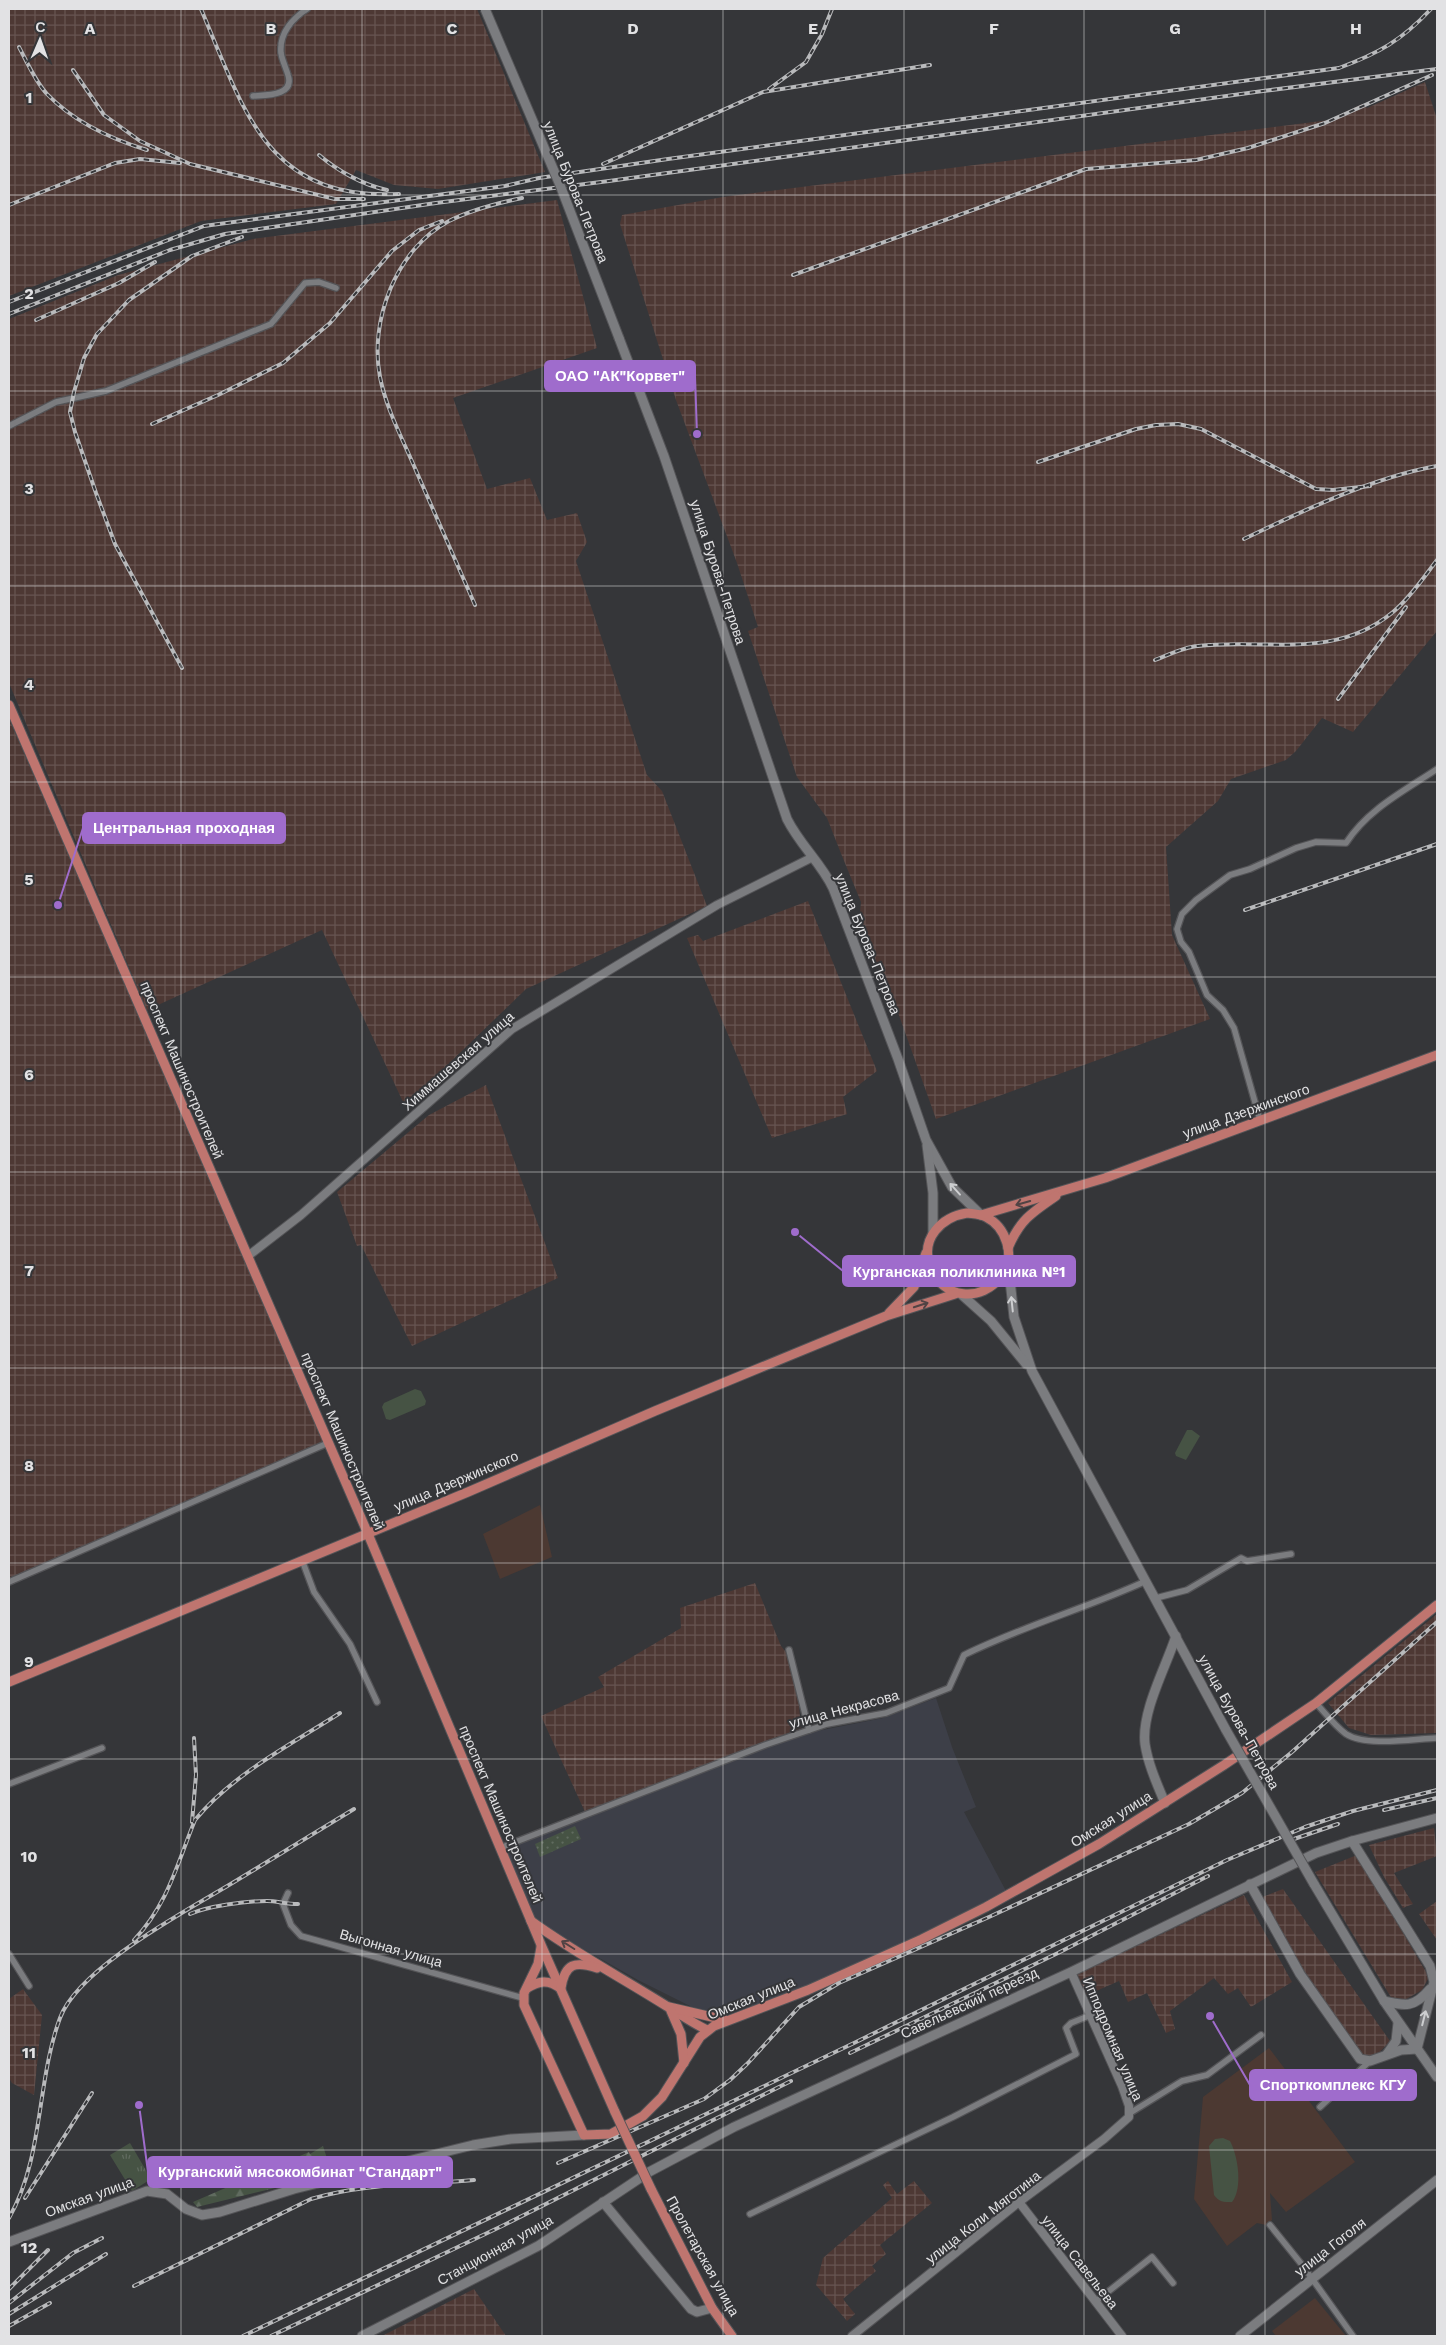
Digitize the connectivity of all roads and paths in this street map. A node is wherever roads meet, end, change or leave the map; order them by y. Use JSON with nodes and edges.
{"nodes":[{"id":1,"x":307,"y":9,"type":"edge"},
{"id":2,"x":485,"y":9,"type":"edge"},
{"id":3,"x":253,"y":96,"type":"dead end"},
{"id":4,"x":336,"y":288,"type":"dead end"},
{"id":5,"x":9,"y":426,"type":"edge"},
{"id":6,"x":9,"y":705,"type":"edge"},
{"id":7,"x":1437,"y":769,"type":"edge"},
{"id":8,"x":811,"y":858,"type":"junction"},
{"id":9,"x":1437,"y":1055,"type":"edge"},
{"id":10,"x":1260,"y":1120,"type":"junction"},
{"id":11,"x":926,"y":1140,"type":"junction"},
{"id":12,"x":1064,"y":1190,"type":"junction"},
{"id":13,"x":980,"y":1215,"type":"junction"},
{"id":14,"x":933,"y":1232,"type":"junction"},
{"id":15,"x":928,"y":1246,"type":"junction"},
{"id":16,"x":1008,"y":1248,"type":"junction"},
{"id":17,"x":248,"y":1256,"type":"junction"},
{"id":18,"x":1008,"y":1262,"type":"junction"},
{"id":19,"x":958,"y":1294,"type":"junction"},
{"id":20,"x":886,"y":1316,"type":"junction"},
{"id":21,"x":1032,"y":1371,"type":"junction"},
{"id":22,"x":328,"y":1443,"type":"junction"},
{"id":23,"x":368,"y":1534,"type":"junction"},
{"id":24,"x":1291,"y":1554,"type":"dead end"},
{"id":25,"x":302,"y":1560,"type":"junction"},
{"id":26,"x":1146,"y":1581,"type":"junction"},
{"id":27,"x":9,"y":1582,"type":"edge"},
{"id":28,"x":1156,"y":1598,"type":"junction"},
{"id":29,"x":1437,"y":1605,"type":"edge"},
{"id":30,"x":1176,"y":1636,"type":"junction"},
{"id":31,"x":789,"y":1650,"type":"dead end"},
{"id":32,"x":1186,"y":1655,"type":"junction"},
{"id":33,"x":1167,"y":1663,"type":"junction"},
{"id":34,"x":9,"y":1682,"type":"edge"},
{"id":35,"x":377,"y":1702,"type":"dead end"},
{"id":36,"x":1316,"y":1703,"type":"junction"},
{"id":37,"x":809,"y":1730,"type":"junction"},
{"id":38,"x":1437,"y":1738,"type":"edge"},
{"id":39,"x":102,"y":1748,"type":"dead end"},
{"id":40,"x":9,"y":1784,"type":"edge"},
{"id":41,"x":1165,"y":1803,"type":"junction"},
{"id":42,"x":1437,"y":1818,"type":"edge"},
{"id":43,"x":1352,"y":1841,"type":"junction"},
{"id":44,"x":500,"y":1848,"type":"junction"},
{"id":45,"x":1250,"y":1884,"type":"junction"},
{"id":46,"x":288,"y":1892,"type":"dead end"},
{"id":47,"x":531,"y":1921,"type":"junction"},
{"id":48,"x":542,"y":1947,"type":"junction"},
{"id":49,"x":9,"y":1954,"type":"edge"},
{"id":50,"x":605,"y":1971,"type":"junction"},
{"id":51,"x":1071,"y":1972,"type":"junction"},
{"id":52,"x":29,"y":1986,"type":"dead end"},
{"id":53,"x":1432,"y":1987,"type":"junction"},
{"id":54,"x":527,"y":1988,"type":"junction"},
{"id":55,"x":560,"y":1988,"type":"junction"},
{"id":56,"x":523,"y":1998,"type":"junction"},
{"id":57,"x":1384,"y":2001,"type":"junction"},
{"id":58,"x":668,"y":2007,"type":"junction"},
{"id":59,"x":1091,"y":2015,"type":"junction"},
{"id":60,"x":725,"y":2020,"type":"junction"},
{"id":61,"x":1398,"y":2023,"type":"junction"},
{"id":62,"x":707,"y":2030,"type":"junction"},
{"id":63,"x":1261,"y":2035,"type":"dead end"},
{"id":64,"x":1417,"y":2049,"type":"junction"},
{"id":65,"x":1387,"y":2054,"type":"junction"},
{"id":66,"x":1370,"y":2062,"type":"junction"},
{"id":67,"x":684,"y":2064,"type":"junction"},
{"id":68,"x":1437,"y":2077,"type":"edge"},
{"id":69,"x":1320,"y":2107,"type":"dead end"},
{"id":70,"x":1129,"y":2115,"type":"junction"},
{"id":71,"x":584,"y":2135,"type":"junction"},
{"id":72,"x":635,"y":2180,"type":"joint"},
{"id":73,"x":1437,"y":2180,"type":"edge"},
{"id":74,"x":651,"y":2189,"type":"joint"},
{"id":75,"x":602,"y":2202,"type":"junction"},
{"id":76,"x":1019,"y":2202,"type":"junction"},
{"id":77,"x":750,"y":2214,"type":"dead end"},
{"id":78,"x":1270,"y":2225,"type":"dead end"},
{"id":79,"x":9,"y":2242,"type":"edge"},
{"id":80,"x":1311,"y":2279,"type":"junction"},
{"id":81,"x":1173,"y":2283,"type":"dead end"},
{"id":82,"x":1096,"y":2302,"type":"junction"},
{"id":83,"x":712,"y":2308,"type":"junction"},
{"id":84,"x":362,"y":2336,"type":"edge"},
{"id":85,"x":732,"y":2336,"type":"edge"},
{"id":86,"x":852,"y":2336,"type":"edge"},
{"id":87,"x":1122,"y":2336,"type":"edge"},
{"id":88,"x":1240,"y":2336,"type":"edge"},
{"id":89,"x":1353,"y":2336,"type":"edge"}],
"edges":[{"from":1,"to":3,"type":"street"},
{"from":2,"to":8,"type":"main road","name":"улица Бурова-Петрова","bridge":true},
{"from":4,"to":5,"type":"street"},
{"from":6,"to":17,"type":"main road","name":"проспект Машиностроителей"},
{"from":7,"to":10,"type":"street"},
{"from":8,"to":11,"type":"main road","name":"улица Бурова-Петрова"},
{"from":8,"to":17,"type":"street","name":"Химмашевская улица"},
{"from":9,"to":10,"type":"main road","name":"улица Дзержинского"},
{"from":10,"to":12,"type":"main road","name":"улица Дзержинского"},
{"from":13,"to":11,"type":"main road","name":"улица Бурова-Петрова","one_way":true},
{"from":11,"to":14,"type":"main road","name":"улица Бурова-Петрова"},
{"from":12,"to":13,"type":"main road","name":"улица Дзержинского","one_way":true},
{"from":12,"to":16,"type":"main road","name":"улица Дзержинского"},
{"from":13,"to":14,"type":"main road"},
{"from":13,"to":16,"type":"main road"},
{"from":14,"to":15,"type":"main road"},
{"from":15,"to":19,"type":"main road"},
{"from":15,"to":20,"type":"main road","name":"улица Дзержинского"},
{"from":16,"to":18,"type":"main road"},
{"from":17,"to":22,"type":"main road","name":"проспект Машиностроителей"},
{"from":18,"to":19,"type":"main road"},
{"from":21,"to":18,"type":"main road","name":"улица Бурова-Петрова","one_way":true},
{"from":20,"to":19,"type":"main road","name":"улица Дзержинского","one_way":true},
{"from":19,"to":21,"type":"main road","name":"улица Бурова-Петрова"},
{"from":20,"to":23,"type":"main road","name":"улица Дзержинского"},
{"from":21,"to":26,"type":"main road","name":"улица Бурова-Петрова"},
{"from":22,"to":23,"type":"main road","name":"проспект Машиностроителей"},
{"from":22,"to":27,"type":"street"},
{"from":23,"to":25,"type":"main road","name":"улица Дзержинского"},
{"from":23,"to":44,"type":"main road","name":"проспект Машиностроителей"},
{"from":24,"to":28,"type":"street"},
{"from":25,"to":34,"type":"main road","name":"улица Дзержинского"},
{"from":25,"to":35,"type":"street"},
{"from":26,"to":28,"type":"main road","name":"улица Бурова-Петрова"},
{"from":26,"to":37,"type":"street","name":"улица Некрасова"},
{"from":28,"to":30,"type":"main road","name":"улица Бурова-Петрова"},
{"from":29,"to":36,"type":"main road","name":"Омская улица"},
{"from":30,"to":32,"type":"main road","name":"улица Бурова-Петрова"},
{"from":30,"to":33,"type":"main road"},
{"from":31,"to":37,"type":"street"},
{"from":32,"to":33,"type":"main road"},
{"from":32,"to":57,"type":"main road","name":"улица Бурова-Петрова","bridge":true},
{"from":33,"to":41,"type":"main road"},
{"from":36,"to":38,"type":"street"},
{"from":36,"to":41,"type":"main road","name":"Омская улица"},
{"from":37,"to":44,"type":"street","name":"улица Некрасова"},
{"from":39,"to":40,"type":"street"},
{"from":41,"to":60,"type":"main road","name":"Омская улица"},
{"from":42,"to":43,"type":"main road","name":"Савельевский переезд"},
{"from":43,"to":45,"type":"main road","name":"Савельевский переезд"},
{"from":43,"to":53,"type":"main road"},
{"from":44,"to":47,"type":"main road","name":"проспект Машиностроителей"},
{"from":45,"to":51,"type":"main road","name":"Савельевский переезд"},
{"from":45,"to":66,"type":"main road"},
{"from":46,"to":56,"type":"street","name":"Выгонная улица"},
{"from":47,"to":48,"type":"main road","name":"проспект Машиностроителей"},
{"from":50,"to":47,"type":"main road","one_way":true},
{"from":48,"to":54,"type":"main road"},
{"from":48,"to":55,"type":"main road","name":"проспект Машиностроителей"},
{"from":49,"to":52,"type":"street"},
{"from":50,"to":55,"type":"main road"},
{"from":50,"to":58,"type":"main road"},
{"from":51,"to":59,"type":"street","name":"Ипподромная улица"},
{"from":51,"to":72,"type":"main road","name":"Савельевский переезд"},
{"from":53,"to":57,"type":"main road"},
{"from":64,"to":53,"type":"main road","one_way":true},
{"from":54,"to":55,"type":"main road"},
{"from":54,"to":56,"type":"main road"},
{"from":55,"to":74,"type":"main road","name":"проспект Машиностроителей","bridge":true},
{"from":56,"to":71,"type":"main road"},
{"from":57,"to":61,"type":"main road","name":"улица Бурова-Петрова"},
{"from":58,"to":60,"type":"main road"},
{"from":58,"to":62,"type":"main road"},
{"from":58,"to":67,"type":"main road"},
{"from":59,"to":70,"type":"street","name":"Ипподромная улица"},
{"from":59,"to":77,"type":"street"},
{"from":60,"to":62,"type":"main road","name":"Омская улица"},
{"from":61,"to":64,"type":"main road","name":"улица Бурова-Петрова"},
{"from":61,"to":65,"type":"main road"},
{"from":62,"to":67,"type":"main road","name":"Омская улица"},
{"from":63,"to":70,"type":"street","name":"улица Коли Мяготина"},
{"from":64,"to":65,"type":"main road"},
{"from":64,"to":68,"type":"main road","name":"улица Бурова-Петрова"},
{"from":65,"to":66,"type":"main road"},
{"from":66,"to":69,"type":"street"},
{"from":67,"to":71,"type":"main road","name":"Омская улица"},
{"from":70,"to":76,"type":"street","name":"улица Коли Мяготина"},
{"from":71,"to":79,"type":"main road","name":"Омская улица"},
{"from":72,"to":75,"type":"main road","name":"Станционная улица"},
{"from":73,"to":80,"type":"main road","name":"улица Гоголя"},
{"from":74,"to":83,"type":"main road","name":"Пролетарская улица"},
{"from":75,"to":83,"type":"main road"},
{"from":75,"to":84,"type":"main road","name":"Станционная улица"},
{"from":76,"to":82,"type":"street","name":"улица Савельева"},
{"from":76,"to":86,"type":"street","name":"улица Коли Мяготина"},
{"from":78,"to":80,"type":"street"},
{"from":80,"to":88,"type":"main road","name":"улица Гоголя"},
{"from":80,"to":89,"type":"street"},
{"from":81,"to":82,"type":"street"},
{"from":82,"to":87,"type":"street","name":"улица Савельева"},
{"from":83,"to":85,"type":"main road","name":"Пролетарская улица"}]}
